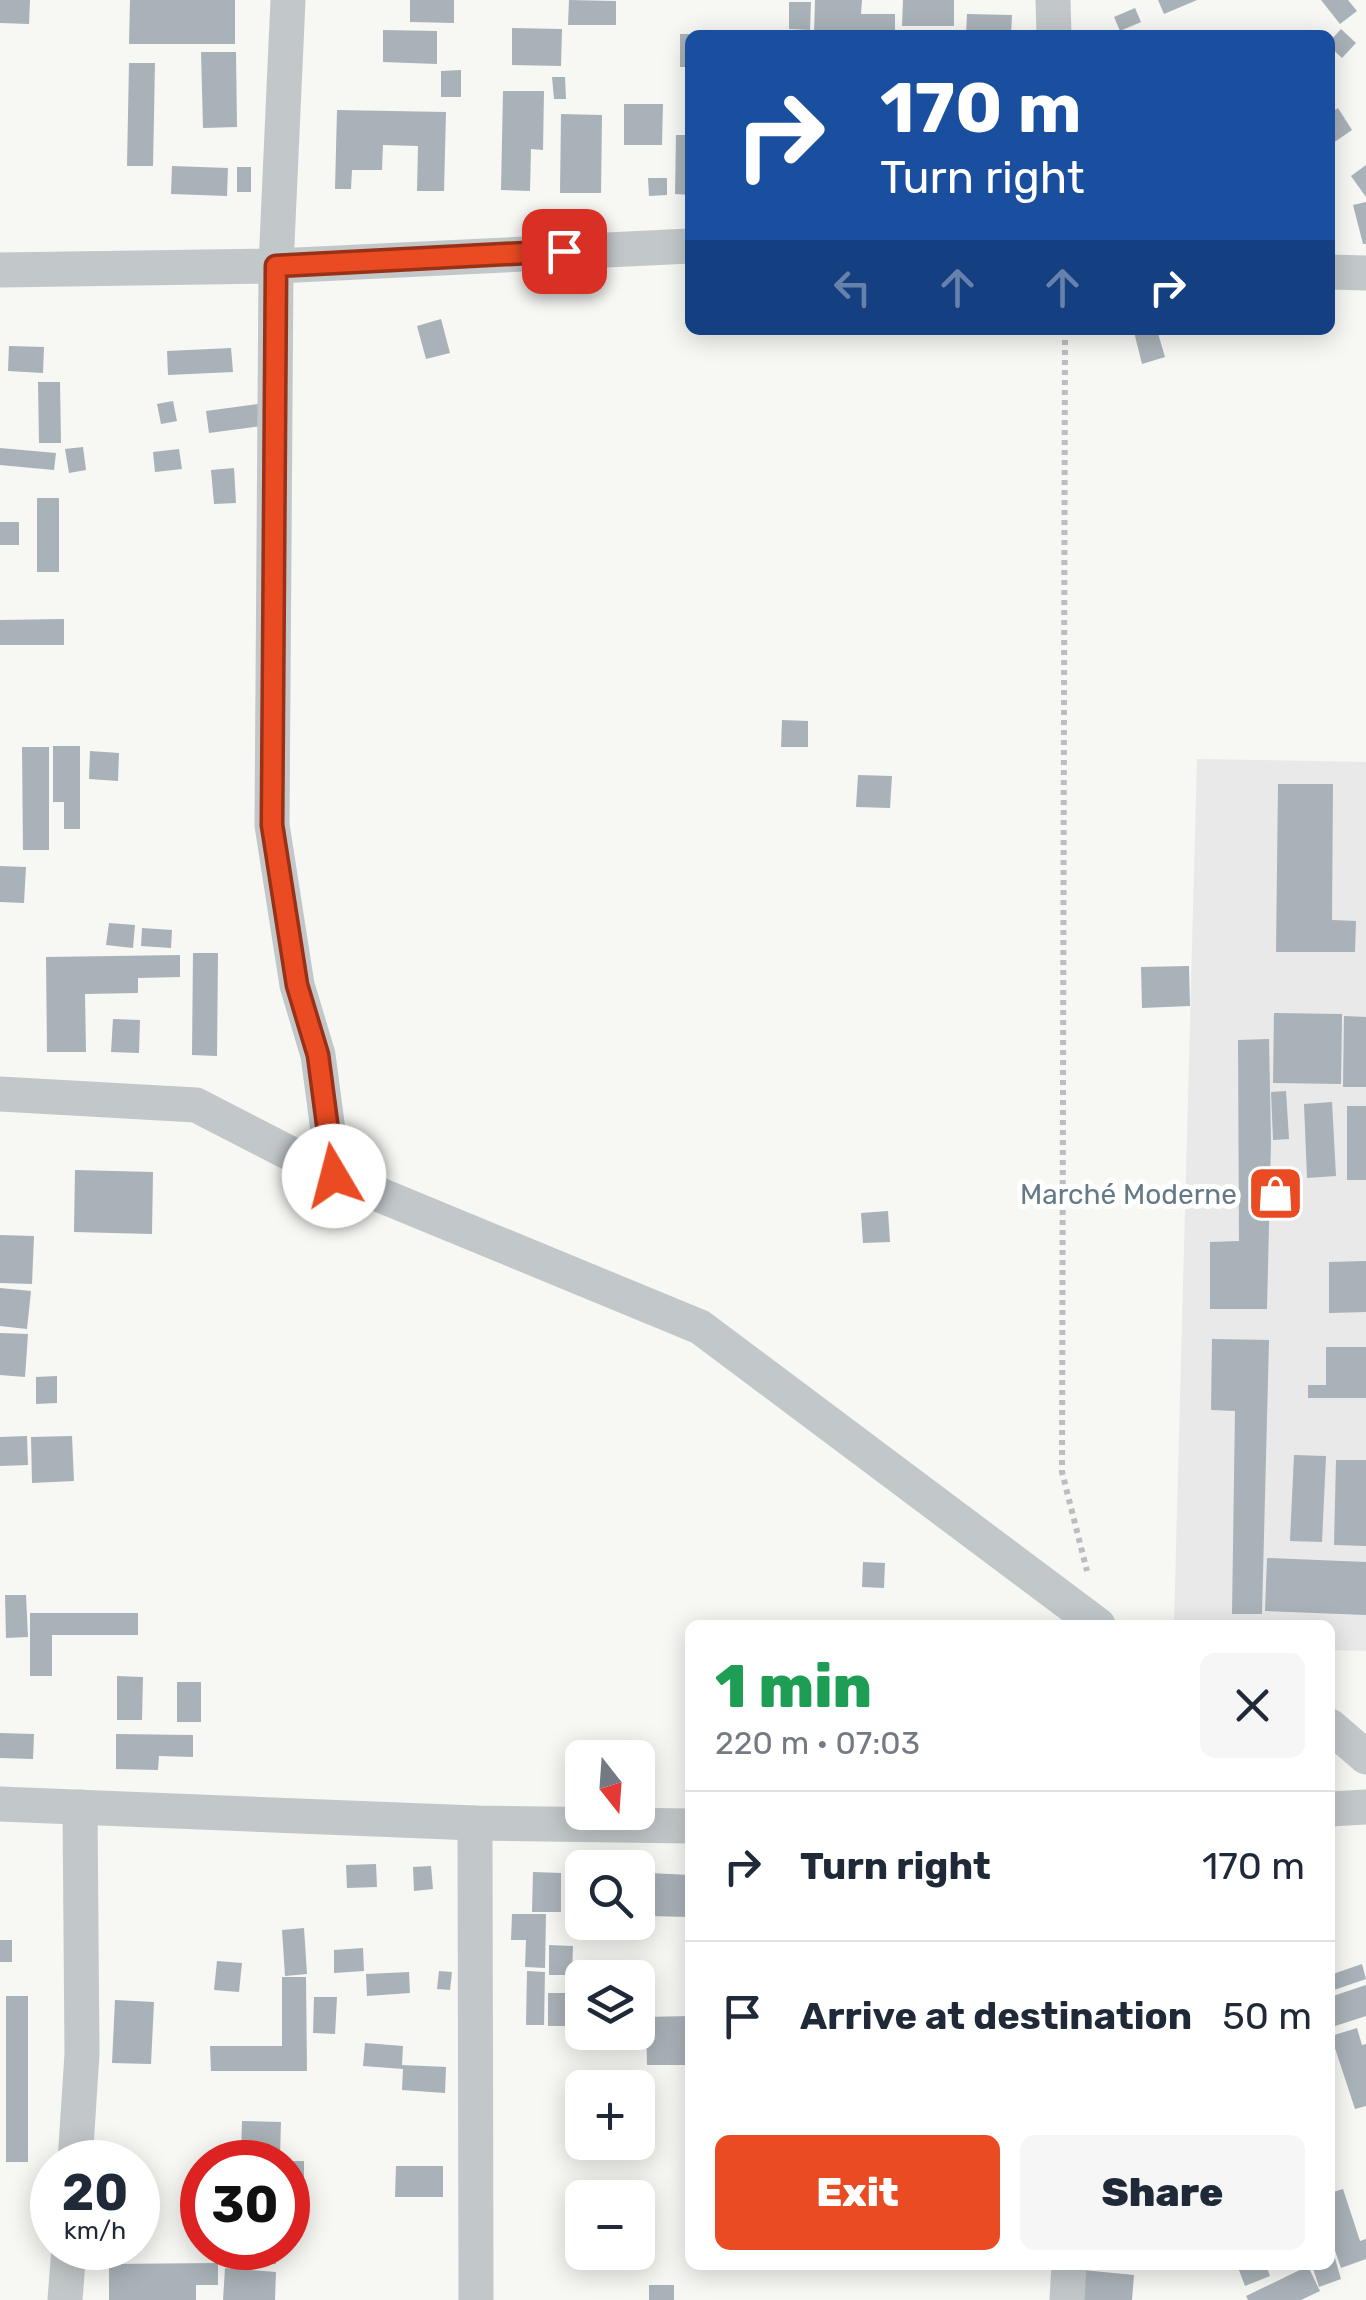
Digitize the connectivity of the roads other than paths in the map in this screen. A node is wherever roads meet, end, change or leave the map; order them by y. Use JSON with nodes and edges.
{"nodes":[{"id":1,"x":288,"y":0,"type":"edge"},
{"id":2,"x":1053,"y":0,"type":"edge"},
{"id":3,"x":1054,"y":30,"type":"edge"},
{"id":4,"x":685,"y":246,"type":"edge"},
{"id":5,"x":276,"y":266,"type":"junction"},
{"id":6,"x":0,"y":270,"type":"edge"},
{"id":7,"x":1335,"y":272,"type":"edge"},
{"id":8,"x":1366,"y":273,"type":"edge"},
{"id":9,"x":0,"y":1094,"type":"edge"},
{"id":10,"x":334,"y":1176,"type":"junction"},
{"id":11,"x":1091,"y":1620,"type":"edge"},
{"id":12,"x":1335,"y":1730,"type":"edge"},
{"id":13,"x":1366,"y":1757,"type":"edge"},
{"id":14,"x":0,"y":1804,"type":"edge"},
{"id":15,"x":80,"y":1807,"type":"junction"},
{"id":16,"x":1366,"y":1807,"type":"edge"},
{"id":17,"x":1335,"y":1809,"type":"edge"},
{"id":18,"x":475,"y":1823,"type":"junction"},
{"id":19,"x":685,"y":1826,"type":"edge"},
{"id":20,"x":76,"y":2140,"type":"edge"},
{"id":21,"x":68,"y":2270,"type":"edge"},
{"id":22,"x":1069,"y":2270,"type":"edge"},
{"id":23,"x":66,"y":2300,"type":"edge"},
{"id":24,"x":476,"y":2300,"type":"edge"},
{"id":25,"x":1067,"y":2300,"type":"edge"}],
"edges":[{"from":1,"to":5,"type":"street"},
{"from":2,"to":3,"type":"street"},
{"from":4,"to":5,"type":"street"},
{"from":5,"to":6,"type":"street"},
{"from":5,"to":10,"type":"street"},
{"from":7,"to":8,"type":"street"},
{"from":9,"to":10,"type":"street"},
{"from":10,"to":11,"type":"street"},
{"from":12,"to":13,"type":"street"},
{"from":14,"to":15,"type":"street"},
{"from":15,"to":18,"type":"street"},
{"from":15,"to":20,"type":"street"},
{"from":16,"to":17,"type":"street"},
{"from":18,"to":19,"type":"street"},
{"from":18,"to":24,"type":"street"},
{"from":21,"to":23,"type":"street"},
{"from":22,"to":25,"type":"street"}]}
